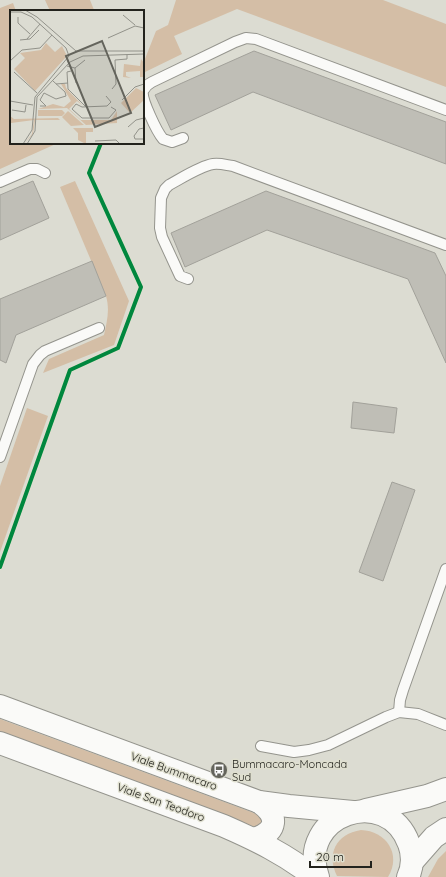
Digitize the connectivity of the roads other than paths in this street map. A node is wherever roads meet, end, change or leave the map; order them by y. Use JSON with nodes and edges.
{"nodes":[{"id":1,"x":446,"y":110,"type":"edge"},
{"id":2,"x":183,"y":138,"type":"dead end"},
{"id":3,"x":45,"y":173,"type":"dead end"},
{"id":4,"x":0,"y":182,"type":"edge"},
{"id":5,"x":446,"y":245,"type":"edge"},
{"id":6,"x":188,"y":279,"type":"dead end"},
{"id":7,"x":99,"y":328,"type":"dead end"},
{"id":8,"x":0,"y":457,"type":"edge"},
{"id":9,"x":446,"y":569,"type":"edge"},
{"id":10,"x":0,"y":706,"type":"edge"},
{"id":11,"x":399,"y":712,"type":"junction"},
{"id":12,"x":446,"y":725,"type":"edge"},
{"id":13,"x":0,"y":743,"type":"edge"},
{"id":14,"x":261,"y":746,"type":"dead end"},
{"id":15,"x":446,"y":789,"type":"edge"},
{"id":16,"x":259,"y":802,"type":"junction"},
{"id":17,"x":359,"y":811,"type":"junction"},
{"id":18,"x":446,"y":829,"type":"edge"},
{"id":19,"x":254,"y":839,"type":"junction"},
{"id":20,"x":410,"y":869,"type":"edge"},
{"id":21,"x":314,"y":877,"type":"edge"},
{"id":22,"x":318,"y":877,"type":"edge"}],
"edges":[{"from":1,"to":2,"type":"lane"},
{"from":3,"to":4,"type":"lane"},
{"from":5,"to":6,"type":"lane"},
{"from":7,"to":8,"type":"lane"},
{"from":9,"to":11,"type":"lane"},
{"from":10,"to":16,"type":"main road","name":"Viale Bummacaro"},
{"from":11,"to":12,"type":"lane"},
{"from":11,"to":14,"type":"lane"},
{"from":13,"to":19,"type":"main road","name":"Viale San Teodoro"},
{"from":15,"to":17,"type":"main road","name":"Viale Bummacaro"},
{"from":16,"to":17,"type":"main road","name":"Viale Bummacaro"},
{"from":16,"to":19,"type":"main road"},
{"from":17,"to":20,"type":"main road"},
{"from":17,"to":22,"type":"main road"},
{"from":18,"to":20,"type":"main road"},
{"from":19,"to":21,"type":"main road","name":"Viale San Teodoro"}]}
